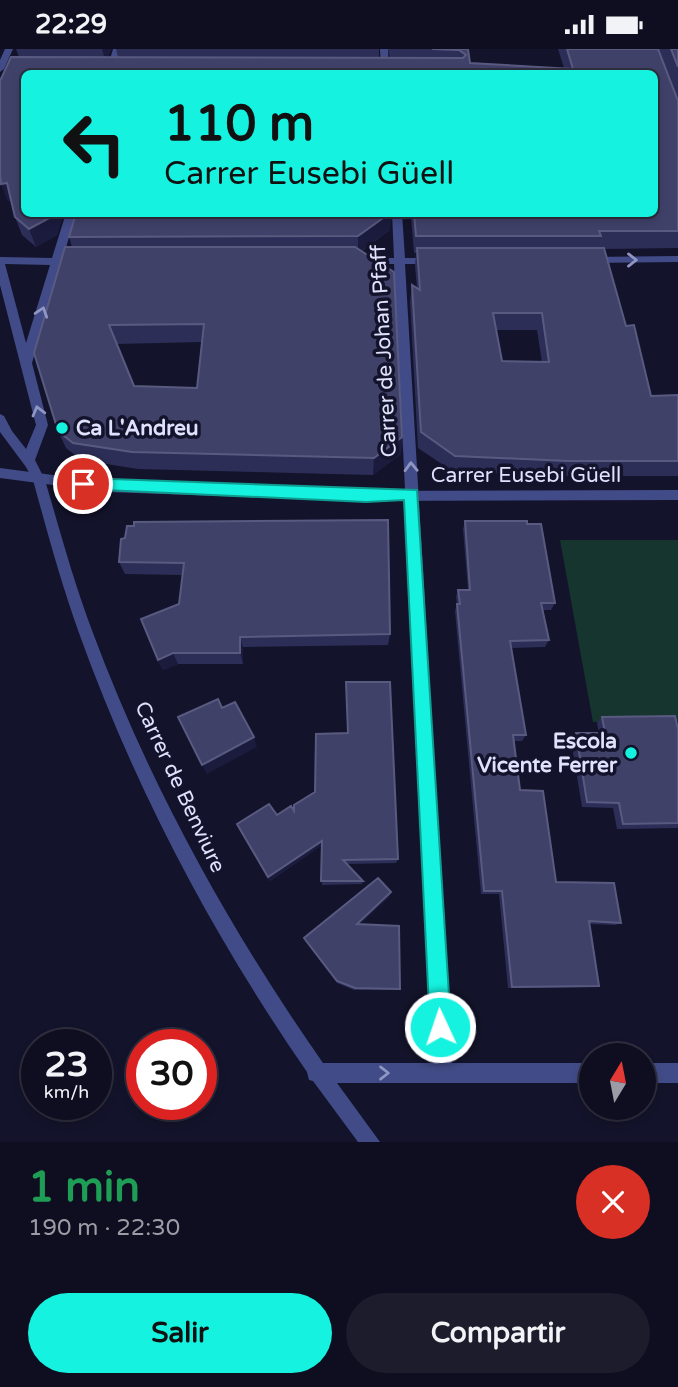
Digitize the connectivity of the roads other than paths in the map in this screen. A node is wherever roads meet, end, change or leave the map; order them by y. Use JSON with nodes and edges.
{"nodes":[{"id":1,"x":9,"y":49,"type":"edge"},
{"id":2,"x":117,"y":49,"type":"edge"},
{"id":3,"x":384,"y":49,"type":"edge"},
{"id":4,"x":0,"y":69,"type":"edge"},
{"id":5,"x":14,"y":69,"type":"edge"},
{"id":6,"x":114,"y":70,"type":"edge"},
{"id":7,"x":388,"y":70,"type":"edge"},
{"id":8,"x":70,"y":217,"type":"edge"},
{"id":9,"x":397,"y":217,"type":"edge"},
{"id":10,"x":678,"y":259,"type":"edge"},
{"id":11,"x":575,"y":260,"type":"edge"},
{"id":12,"x":58,"y":261,"type":"junction"},
{"id":13,"x":350,"y":261,"type":"edge"},
{"id":14,"x":402,"y":261,"type":"junction"},
{"id":15,"x":442,"y":261,"type":"edge"},
{"id":16,"x":0,"y":262,"type":"edge"},
{"id":17,"x":95,"y":262,"type":"edge"},
{"id":18,"x":26,"y":363,"type":"junction"},
{"id":19,"x":0,"y":419,"type":"edge"},
{"id":20,"x":29,"y":459,"type":"junction"},
{"id":21,"x":0,"y":473,"type":"edge"},
{"id":22,"x":38,"y":477,"type":"junction"},
{"id":23,"x":411,"y":494,"type":"junction"},
{"id":24,"x":678,"y":495,"type":"edge"},
{"id":25,"x":316,"y":1073,"type":"junction"},
{"id":26,"x":443,"y":1073,"type":"junction"},
{"id":27,"x":579,"y":1073,"type":"edge"},
{"id":28,"x":656,"y":1073,"type":"edge"},
{"id":29,"x":678,"y":1073,"type":"edge"},
{"id":30,"x":370,"y":1142,"type":"edge"}],
"edges":[{"from":1,"to":4,"type":"street"},
{"from":2,"to":6,"type":"street"},
{"from":3,"to":7,"type":"street"},
{"from":4,"to":5,"type":"street"},
{"from":8,"to":12,"type":"street"},
{"from":9,"to":14,"type":"street","name":"Carrer de Johan Pfaff"},
{"from":11,"to":10,"type":"street","one_way":true},
{"from":12,"to":16,"type":"street"},
{"from":12,"to":17,"type":"street"},
{"from":18,"to":12,"type":"street","one_way":true},
{"from":13,"to":14,"type":"street"},
{"from":14,"to":15,"type":"street"},
{"from":23,"to":14,"type":"street","name":"Carrer de Johan Pfaff","one_way":true},
{"from":16,"to":18,"type":"street"},
{"from":20,"to":18,"type":"street","one_way":true},
{"from":19,"to":20,"type":"street","name":"Carrer de Benviure"},
{"from":20,"to":22,"type":"street","name":"Carrer de Benviure"},
{"from":21,"to":22,"type":"street","name":"Carrer Eusebi Güell"},
{"from":22,"to":23,"type":"street","name":"Carrer Eusebi Güell"},
{"from":22,"to":25,"type":"street","name":"Carrer de Benviure"},
{"from":23,"to":24,"type":"street","name":"Carrer Eusebi Güell"},
{"from":23,"to":26,"type":"street","name":"Carrer de Johan Pfaff"},
{"from":25,"to":26,"type":"street","one_way":true},
{"from":25,"to":30,"type":"street","name":"Carrer de Benviure"},
{"from":26,"to":27,"type":"street"},
{"from":28,"to":29,"type":"street"}]}
